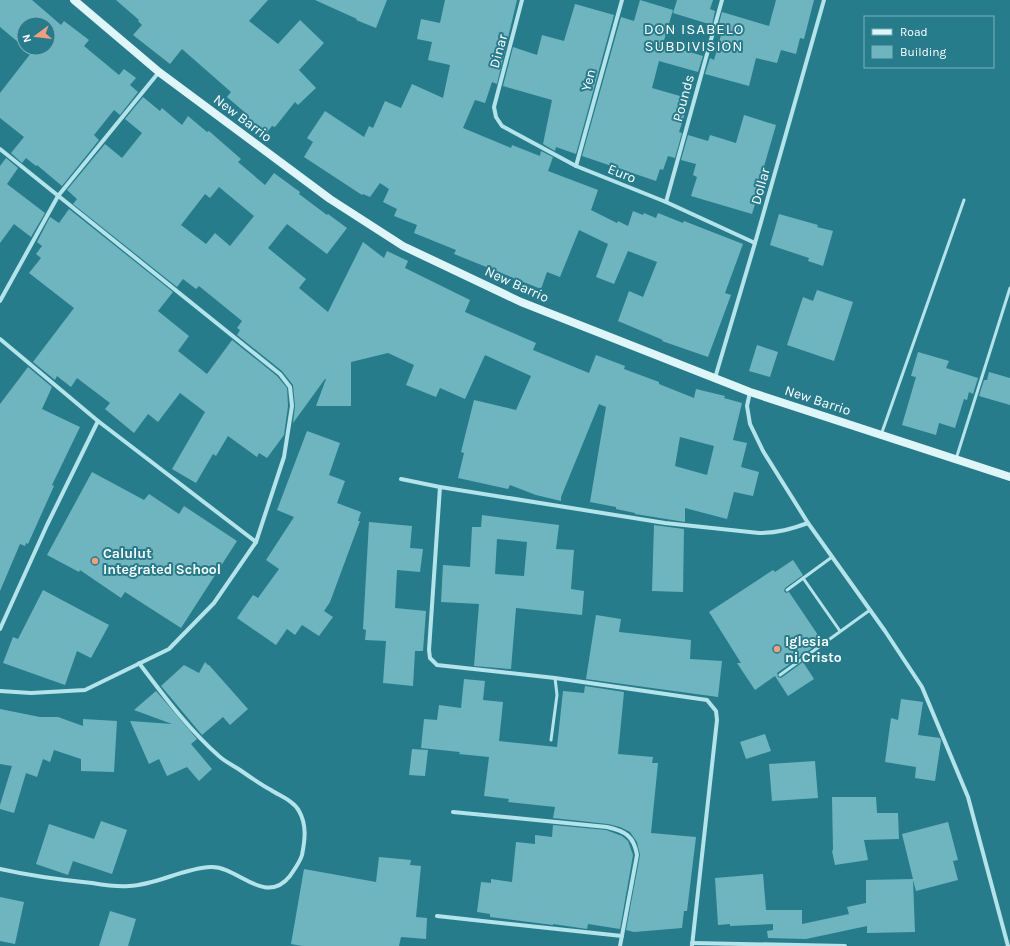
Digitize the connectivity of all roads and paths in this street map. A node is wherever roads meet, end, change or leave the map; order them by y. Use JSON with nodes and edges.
{"nodes":[{"id":1,"x":74,"y":0,"type":"edge"},
{"id":2,"x":522,"y":0,"type":"edge"},
{"id":3,"x":622,"y":0,"type":"edge"},
{"id":4,"x":722,"y":0,"type":"edge"},
{"id":5,"x":824,"y":0,"type":"edge"},
{"id":6,"x":159,"y":72,"type":"junction"},
{"id":7,"x":494,"y":107,"type":"joint"},
{"id":8,"x":0,"y":149,"type":"edge"},
{"id":9,"x":576,"y":166,"type":"junction"},
{"id":10,"x":58,"y":196,"type":"junction"},
{"id":11,"x":964,"y":200,"type":"dead end"},
{"id":12,"x":666,"y":202,"type":"junction"},
{"id":13,"x":755,"y":243,"type":"junction"},
{"id":14,"x":1010,"y":288,"type":"edge"},
{"id":15,"x":0,"y":301,"type":"edge"},
{"id":16,"x":0,"y":339,"type":"edge"},
{"id":17,"x":715,"y":378,"type":"junction"},
{"id":18,"x":750,"y":392,"type":"junction"},
{"id":19,"x":98,"y":421,"type":"junction"},
{"id":20,"x":882,"y":435,"type":"junction"},
{"id":21,"x":956,"y":459,"type":"junction"},
{"id":22,"x":1010,"y":477,"type":"edge"},
{"id":23,"x":401,"y":479,"type":"dead end"},
{"id":24,"x":440,"y":487,"type":"junction"},
{"id":25,"x":808,"y":523,"type":"junction"},
{"id":26,"x":256,"y":542,"type":"junction"},
{"id":27,"x":832,"y":557,"type":"junction"},
{"id":28,"x":803,"y":578,"type":"junction"},
{"id":29,"x":787,"y":590,"type":"dead end"},
{"id":30,"x":870,"y":610,"type":"junction"},
{"id":31,"x":0,"y":629,"type":"edge"},
{"id":32,"x":840,"y":631,"type":"junction"},
{"id":33,"x":139,"y":663,"type":"junction"},
{"id":34,"x":780,"y":675,"type":"dead end"},
{"id":35,"x":556,"y":678,"type":"junction"},
{"id":36,"x":0,"y":691,"type":"edge"},
{"id":37,"x":551,"y":740,"type":"dead end"},
{"id":38,"x":453,"y":812,"type":"dead end"},
{"id":39,"x":0,"y":869,"type":"edge"},
{"id":40,"x":437,"y":916,"type":"dead end"},
{"id":41,"x":622,"y":936,"type":"junction"},
{"id":42,"x":692,"y":945,"type":"edge"},
{"id":43,"x":620,"y":946,"type":"edge"},
{"id":44,"x":845,"y":946,"type":"edge"},
{"id":45,"x":1008,"y":946,"type":"edge"}],
"edges":[{"from":1,"to":6,"type":"main road","name":"New Barrio"},
{"from":2,"to":7,"type":"street","name":"Dinar"},
{"from":3,"to":9,"type":"street","name":"Yen"},
{"from":4,"to":12,"type":"street","name":"Pounds"},
{"from":5,"to":13,"type":"street","name":"Dollar"},
{"from":6,"to":10,"type":"street"},
{"from":6,"to":17,"type":"main road","name":"New Barrio"},
{"from":7,"to":9,"type":"street","name":"Euro"},
{"from":8,"to":10,"type":"street"},
{"from":9,"to":12,"type":"street","name":"Euro"},
{"from":10,"to":15,"type":"street"},
{"from":10,"to":26,"type":"street"},
{"from":11,"to":20,"type":"lane"},
{"from":12,"to":13,"type":"street","name":"Euro"},
{"from":13,"to":17,"type":"street","name":"Dollar"},
{"from":14,"to":21,"type":"lane"},
{"from":16,"to":19,"type":"street"},
{"from":17,"to":18,"type":"main road","name":"New Barrio"},
{"from":18,"to":20,"type":"main road","name":"New Barrio"},
{"from":18,"to":25,"type":"street"},
{"from":19,"to":26,"type":"street"},
{"from":19,"to":31,"type":"street"},
{"from":20,"to":21,"type":"main road","name":"New Barrio"},
{"from":21,"to":22,"type":"main road","name":"New Barrio"},
{"from":23,"to":24,"type":"street"},
{"from":24,"to":25,"type":"street"},
{"from":24,"to":35,"type":"street"},
{"from":25,"to":27,"type":"street"},
{"from":26,"to":33,"type":"street"},
{"from":27,"to":28,"type":"lane"},
{"from":27,"to":30,"type":"street"},
{"from":28,"to":29,"type":"lane"},
{"from":28,"to":32,"type":"lane"},
{"from":30,"to":32,"type":"lane"},
{"from":30,"to":45,"type":"street"},
{"from":32,"to":34,"type":"lane"},
{"from":33,"to":36,"type":"street"},
{"from":33,"to":39,"type":"street"},
{"from":35,"to":37,"type":"lane"},
{"from":35,"to":42,"type":"street"},
{"from":38,"to":41,"type":"street"},
{"from":40,"to":41,"type":"street"},
{"from":41,"to":43,"type":"street"},
{"from":42,"to":44,"type":"street"}]}
